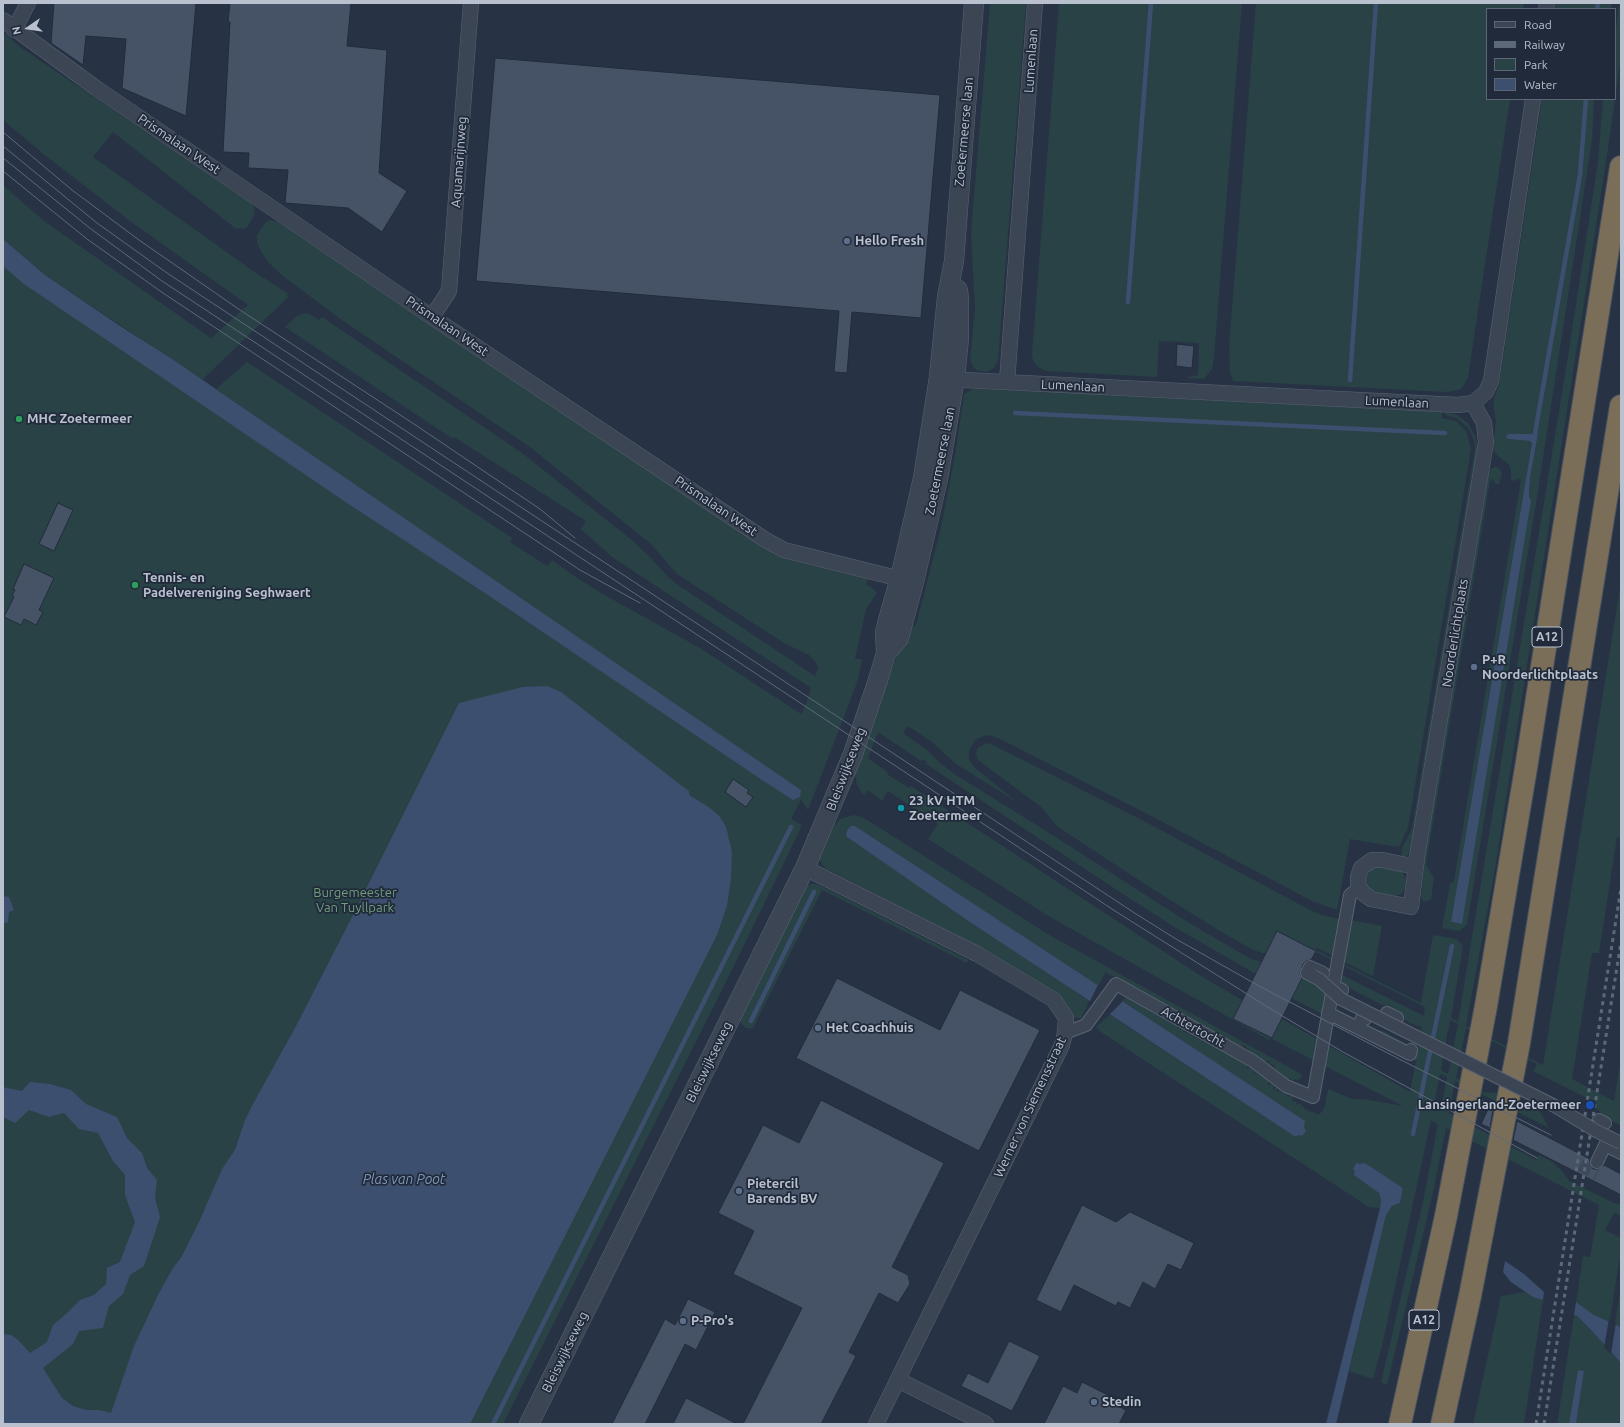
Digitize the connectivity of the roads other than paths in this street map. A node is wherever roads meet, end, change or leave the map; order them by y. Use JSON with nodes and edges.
{"nodes":[{"id":1,"x":28,"y":3,"type":"edge"},
{"id":2,"x":471,"y":3,"type":"edge"},
{"id":3,"x":974,"y":3,"type":"edge"},
{"id":4,"x":1035,"y":3,"type":"edge"},
{"id":5,"x":9,"y":25,"type":"edge"},
{"id":6,"x":1533,"y":100,"type":"edge"},
{"id":7,"x":1621,"y":167,"type":"edge"},
{"id":8,"x":432,"y":317,"type":"junction"},
{"id":9,"x":947,"y":377,"type":"junction"},
{"id":10,"x":1007,"y":382,"type":"junction"},
{"id":11,"x":1473,"y":403,"type":"junction"},
{"id":12,"x":1621,"y":406,"type":"edge"},
{"id":13,"x":907,"y":580,"type":"junction"},
{"id":14,"x":874,"y":694,"type":"joint"},
{"id":15,"x":1416,"y":866,"type":"junction"},
{"id":16,"x":805,"y":868,"type":"junction"},
{"id":17,"x":1360,"y":888,"type":"junction"},
{"id":18,"x":1338,"y":988,"type":"junction"},
{"id":19,"x":1328,"y":1013,"type":"junction"},
{"id":20,"x":1387,"y":1013,"type":"dead end"},
{"id":21,"x":1394,"y":1025,"type":"junction"},
{"id":22,"x":1065,"y":1033,"type":"junction"},
{"id":23,"x":1411,"y":1050,"type":"dead end"},
{"id":24,"x":1526,"y":1061,"type":"dead end"},
{"id":25,"x":1514,"y":1085,"type":"junction"},
{"id":26,"x":1605,"y":1123,"type":"dead end"},
{"id":27,"x":1594,"y":1130,"type":"junction"},
{"id":28,"x":1608,"y":1142,"type":"junction"},
{"id":29,"x":1621,"y":1143,"type":"edge"},
{"id":30,"x":1621,"y":1153,"type":"edge"},
{"id":31,"x":1597,"y":1162,"type":"dead end"},
{"id":32,"x":1470,"y":1296,"type":"junction"},
{"id":33,"x":898,"y":1380,"type":"junction"},
{"id":34,"x":529,"y":1424,"type":"edge"},
{"id":35,"x":876,"y":1424,"type":"edge"},
{"id":36,"x":986,"y":1424,"type":"edge"},
{"id":37,"x":1400,"y":1424,"type":"edge"},
{"id":38,"x":1442,"y":1424,"type":"edge"},
{"id":39,"x":1449,"y":1424,"type":"edge"}],
"edges":[{"from":1,"to":5,"type":"street"},
{"from":2,"to":8,"type":"street","name":"Aquamarijnweg"},
{"from":3,"to":9,"type":"street","name":"Zoetermeerse laan"},
{"from":4,"to":10,"type":"street","name":"Lumenlaan"},
{"from":5,"to":8,"type":"street","name":"Prismalaan West"},
{"from":6,"to":11,"type":"street"},
{"from":7,"to":37,"type":"highway","number":"A12"},
{"from":8,"to":13,"type":"street","name":"Prismalaan West"},
{"from":9,"to":10,"type":"street","name":"Lumenlaan"},
{"from":9,"to":13,"type":"street","name":"Zoetermeerse laan"},
{"from":10,"to":11,"type":"street","name":"Lumenlaan"},
{"from":11,"to":15,"type":"street","name":"Noorderlichtplaats"},
{"from":12,"to":32,"type":"highway"},
{"from":13,"to":14,"type":"street","name":"Zoetermeerse laan"},
{"from":14,"to":16,"type":"street","name":"Bleiswijkseweg"},
{"from":15,"to":17,"type":"street"},
{"from":15,"to":17,"type":"street","name":"Noorderlichtplaats"},
{"from":16,"to":22,"type":"street","name":"Werner von Siemensstraat"},
{"from":16,"to":34,"type":"street","name":"Bleiswijkseweg"},
{"from":17,"to":18,"type":"street"},
{"from":18,"to":19,"type":"street"},
{"from":18,"to":21,"type":"street","bridge":true},
{"from":19,"to":22,"type":"street","name":"Achtertocht"},
{"from":19,"to":23,"type":"street"},
{"from":20,"to":21,"type":"street"},
{"from":21,"to":25,"type":"street","bridge":true},
{"from":22,"to":33,"type":"street","name":"Werner von Siemensstraat"},
{"from":24,"to":25,"type":"street"},
{"from":25,"to":27,"type":"street","bridge":true},
{"from":26,"to":27,"type":"street"},
{"from":27,"to":28,"type":"street","bridge":true},
{"from":28,"to":29,"type":"street","bridge":true},
{"from":28,"to":30,"type":"street"},
{"from":28,"to":31,"type":"street"},
{"from":32,"to":38,"type":"highway"},
{"from":32,"to":39,"type":"highway"},
{"from":33,"to":35,"type":"street","name":"Werner von Siemensstraat"},
{"from":33,"to":36,"type":"street"}]}
